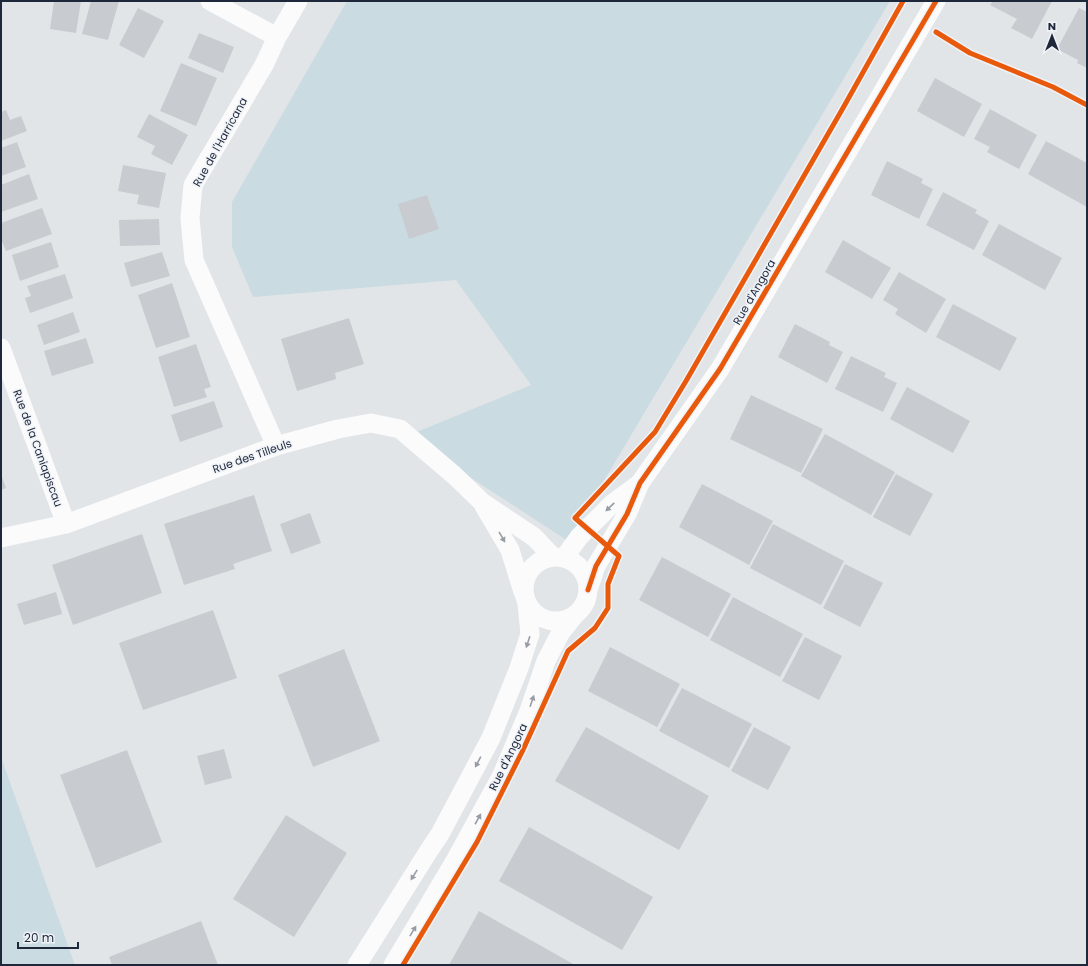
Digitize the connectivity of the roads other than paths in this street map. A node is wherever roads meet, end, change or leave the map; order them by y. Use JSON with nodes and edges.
{"nodes":[{"id":1,"x":210,"y":1,"type":"edge"},
{"id":2,"x":298,"y":1,"type":"edge"},
{"id":3,"x":936,"y":1,"type":"edge"},
{"id":4,"x":277,"y":37,"type":"junction"},
{"id":5,"x":1,"y":348,"type":"edge"},
{"id":6,"x":276,"y":446,"type":"junction"},
{"id":7,"x":640,"y":483,"type":"junction"},
{"id":8,"x":483,"y":503,"type":"junction"},
{"id":9,"x":66,"y":524,"type":"junction"},
{"id":10,"x":1,"y":538,"type":"edge"},
{"id":11,"x":559,"y":557,"type":"junction"},
{"id":12,"x":588,"y":590,"type":"junction"},
{"id":13,"x":525,"y":599,"type":"junction"},
{"id":14,"x":572,"y":616,"type":"junction"},
{"id":15,"x":358,"y":965,"type":"edge"},
{"id":16,"x":394,"y":965,"type":"edge"}],
"edges":[{"from":1,"to":4,"type":"street"},
{"from":2,"to":4,"type":"street","name":"Rue de l'Harricana"},
{"from":3,"to":7,"type":"street","name":"Rue d'Angora"},
{"from":4,"to":6,"type":"street","name":"Rue de l'Harricana"},
{"from":5,"to":9,"type":"street","name":"Rue de la Caniapiscau"},
{"from":6,"to":8,"type":"street","name":"Rue des Tilleuls"},
{"from":6,"to":9,"type":"street","name":"Rue des Tilleuls"},
{"from":7,"to":11,"type":"street","name":"Rue d'Angora","one_way":true},
{"from":7,"to":12,"type":"street","name":"Rue d'Angora"},
{"from":8,"to":11,"type":"street","name":"Rue des Tilleuls"},
{"from":8,"to":13,"type":"street","name":"Rue des Tilleuls","one_way":true},
{"from":9,"to":10,"type":"street","name":"Rue des Tilleuls"},
{"from":11,"to":12,"type":"street"},
{"from":11,"to":13,"type":"street"},
{"from":12,"to":14,"type":"street"},
{"from":13,"to":14,"type":"street"},
{"from":13,"to":15,"type":"street","one_way":true},
{"from":16,"to":14,"type":"street","name":"Rue d'Angora","one_way":true}]}
